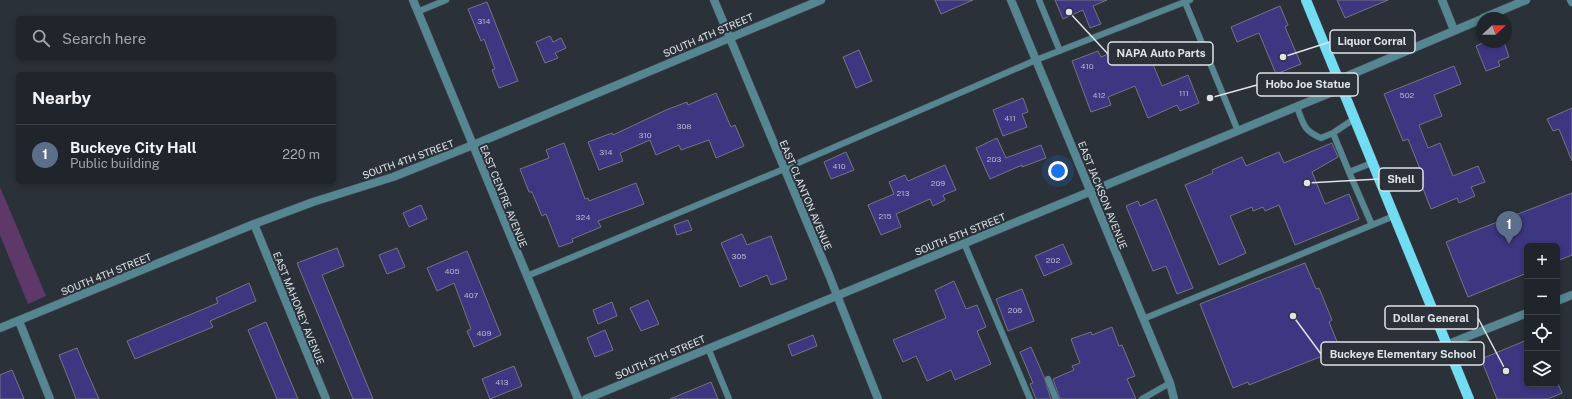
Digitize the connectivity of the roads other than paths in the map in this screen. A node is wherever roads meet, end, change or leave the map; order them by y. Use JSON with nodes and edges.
{"nodes":[{"id":1,"x":413,"y":0,"type":"edge"},
{"id":2,"x":446,"y":0,"type":"edge"},
{"id":3,"x":714,"y":0,"type":"edge"},
{"id":4,"x":821,"y":0,"type":"edge"},
{"id":5,"x":1011,"y":0,"type":"edge"},
{"id":6,"x":1040,"y":0,"type":"edge"},
{"id":7,"x":1306,"y":0,"type":"edge"},
{"id":8,"x":1442,"y":0,"type":"edge"},
{"id":9,"x":1526,"y":0,"type":"edge"},
{"id":10,"x":1185,"y":1,"type":"edge"},
{"id":11,"x":417,"y":12,"type":"junction"},
{"id":12,"x":1497,"y":12,"type":"edge"},
{"id":13,"x":1476,"y":21,"type":"edge"},
{"id":14,"x":1454,"y":30,"type":"junction"},
{"id":15,"x":730,"y":37,"type":"junction"},
{"id":16,"x":1060,"y":51,"type":"junction"},
{"id":17,"x":1036,"y":60,"type":"junction"},
{"id":18,"x":1340,"y":84,"type":"junction"},
{"id":19,"x":1297,"y":107,"type":"junction"},
{"id":20,"x":1354,"y":119,"type":"junction"},
{"id":21,"x":1238,"y":131,"type":"junction"},
{"id":22,"x":1333,"y":133,"type":"junction"},
{"id":23,"x":473,"y":145,"type":"junction"},
{"id":24,"x":1372,"y":162,"type":"junction"},
{"id":25,"x":784,"y":169,"type":"junction"},
{"id":26,"x":1349,"y":172,"type":"junction"},
{"id":27,"x":1091,"y":191,"type":"junction"},
{"id":28,"x":1394,"y":216,"type":"junction"},
{"id":29,"x":254,"y":224,"type":"junction"},
{"id":30,"x":1372,"y":225,"type":"junction"},
{"id":31,"x":964,"y":243,"type":"junction"},
{"id":32,"x":526,"y":276,"type":"junction"},
{"id":33,"x":1572,"y":295,"type":"edge"},
{"id":34,"x":837,"y":296,"type":"junction"},
{"id":35,"x":1560,"y":300,"type":"edge"},
{"id":36,"x":1524,"y":314,"type":"edge"},
{"id":37,"x":1143,"y":319,"type":"junction"},
{"id":38,"x":19,"y":321,"type":"junction"},
{"id":39,"x":0,"y":328,"type":"edge"},
{"id":40,"x":1446,"y":345,"type":"junction"},
{"id":41,"x":708,"y":348,"type":"junction"},
{"id":42,"x":1048,"y":379,"type":"dead end"},
{"id":43,"x":1170,"y":383,"type":"junction"},
{"id":44,"x":50,"y":399,"type":"edge"},
{"id":45,"x":326,"y":399,"type":"edge"},
{"id":46,"x":578,"y":399,"type":"edge"},
{"id":47,"x":586,"y":399,"type":"edge"},
{"id":48,"x":729,"y":399,"type":"edge"},
{"id":49,"x":878,"y":399,"type":"edge"},
{"id":50,"x":1030,"y":399,"type":"edge"},
{"id":51,"x":1056,"y":399,"type":"edge"},
{"id":52,"x":1142,"y":399,"type":"edge"},
{"id":53,"x":1174,"y":399,"type":"edge"},
{"id":54,"x":1469,"y":399,"type":"edge"}],
"edges":[{"from":1,"to":11,"type":"street","name":"EAST CENTRE AVENUE"},
{"from":2,"to":11,"type":"lane"},
{"from":3,"to":15,"type":"street","name":"EAST CLANTON AVENUE"},
{"from":4,"to":15,"type":"street","name":"SOUTH 4TH STREET"},
{"from":5,"to":17,"type":"street","name":"EAST JACKSON AVENUE"},
{"from":6,"to":16,"type":"lane"},
{"from":7,"to":18,"type":"main road"},
{"from":8,"to":14,"type":"street"},
{"from":9,"to":12,"type":"street","name":"SOUTH 5TH STREET"},
{"from":10,"to":16,"type":"lane"},
{"from":10,"to":21,"type":"lane"},
{"from":11,"to":23,"type":"street","name":"EAST CENTRE AVENUE"},
{"from":13,"to":14,"type":"street","name":"SOUTH 5TH STREET"},
{"from":14,"to":18,"type":"street","name":"SOUTH 5TH STREET"},
{"from":15,"to":23,"type":"street","name":"SOUTH 4TH STREET"},
{"from":15,"to":25,"type":"street","name":"EAST CLANTON AVENUE"},
{"from":16,"to":17,"type":"lane"},
{"from":17,"to":25,"type":"lane"},
{"from":17,"to":27,"type":"street","name":"EAST JACKSON AVENUE"},
{"from":18,"to":19,"type":"street","name":"SOUTH 5TH STREET"},
{"from":18,"to":20,"type":"main road"},
{"from":19,"to":21,"type":"street","name":"SOUTH 5TH STREET"},
{"from":19,"to":22,"type":"lane"},
{"from":20,"to":22,"type":"lane"},
{"from":20,"to":24,"type":"main road"},
{"from":21,"to":27,"type":"street","name":"SOUTH 5TH STREET"},
{"from":22,"to":26,"type":"lane"},
{"from":23,"to":29,"type":"street","name":"SOUTH 4TH STREET"},
{"from":23,"to":32,"type":"street","name":"EAST CENTRE AVENUE"},
{"from":24,"to":26,"type":"lane"},
{"from":24,"to":28,"type":"main road"},
{"from":25,"to":32,"type":"lane"},
{"from":25,"to":34,"type":"street","name":"EAST CLANTON AVENUE"},
{"from":26,"to":30,"type":"lane"},
{"from":27,"to":31,"type":"street","name":"SOUTH 5TH STREET"},
{"from":27,"to":37,"type":"street","name":"EAST JACKSON AVENUE"},
{"from":28,"to":30,"type":"lane"},
{"from":28,"to":40,"type":"main road"},
{"from":29,"to":38,"type":"street","name":"SOUTH 4TH STREET"},
{"from":29,"to":45,"type":"street","name":"EAST MAHONEY AVENUE"},
{"from":30,"to":37,"type":"lane"},
{"from":31,"to":34,"type":"street","name":"SOUTH 5TH STREET"},
{"from":31,"to":50,"type":"lane"},
{"from":32,"to":46,"type":"street","name":"EAST CENTRE AVENUE"},
{"from":33,"to":35,"type":"street"},
{"from":34,"to":41,"type":"street","name":"SOUTH 5TH STREET"},
{"from":34,"to":49,"type":"street","name":"EAST CLANTON AVENUE"},
{"from":36,"to":40,"type":"street"},
{"from":37,"to":43,"type":"street","name":"EAST JACKSON AVENUE"},
{"from":38,"to":39,"type":"street","name":"SOUTH 4TH STREET"},
{"from":38,"to":44,"type":"street"},
{"from":40,"to":54,"type":"main road"},
{"from":41,"to":47,"type":"street","name":"SOUTH 5TH STREET"},
{"from":41,"to":48,"type":"lane"},
{"from":42,"to":51,"type":"lane"},
{"from":43,"to":52,"type":"lane"},
{"from":43,"to":53,"type":"street","name":"EAST JACKSON AVENUE"}]}
